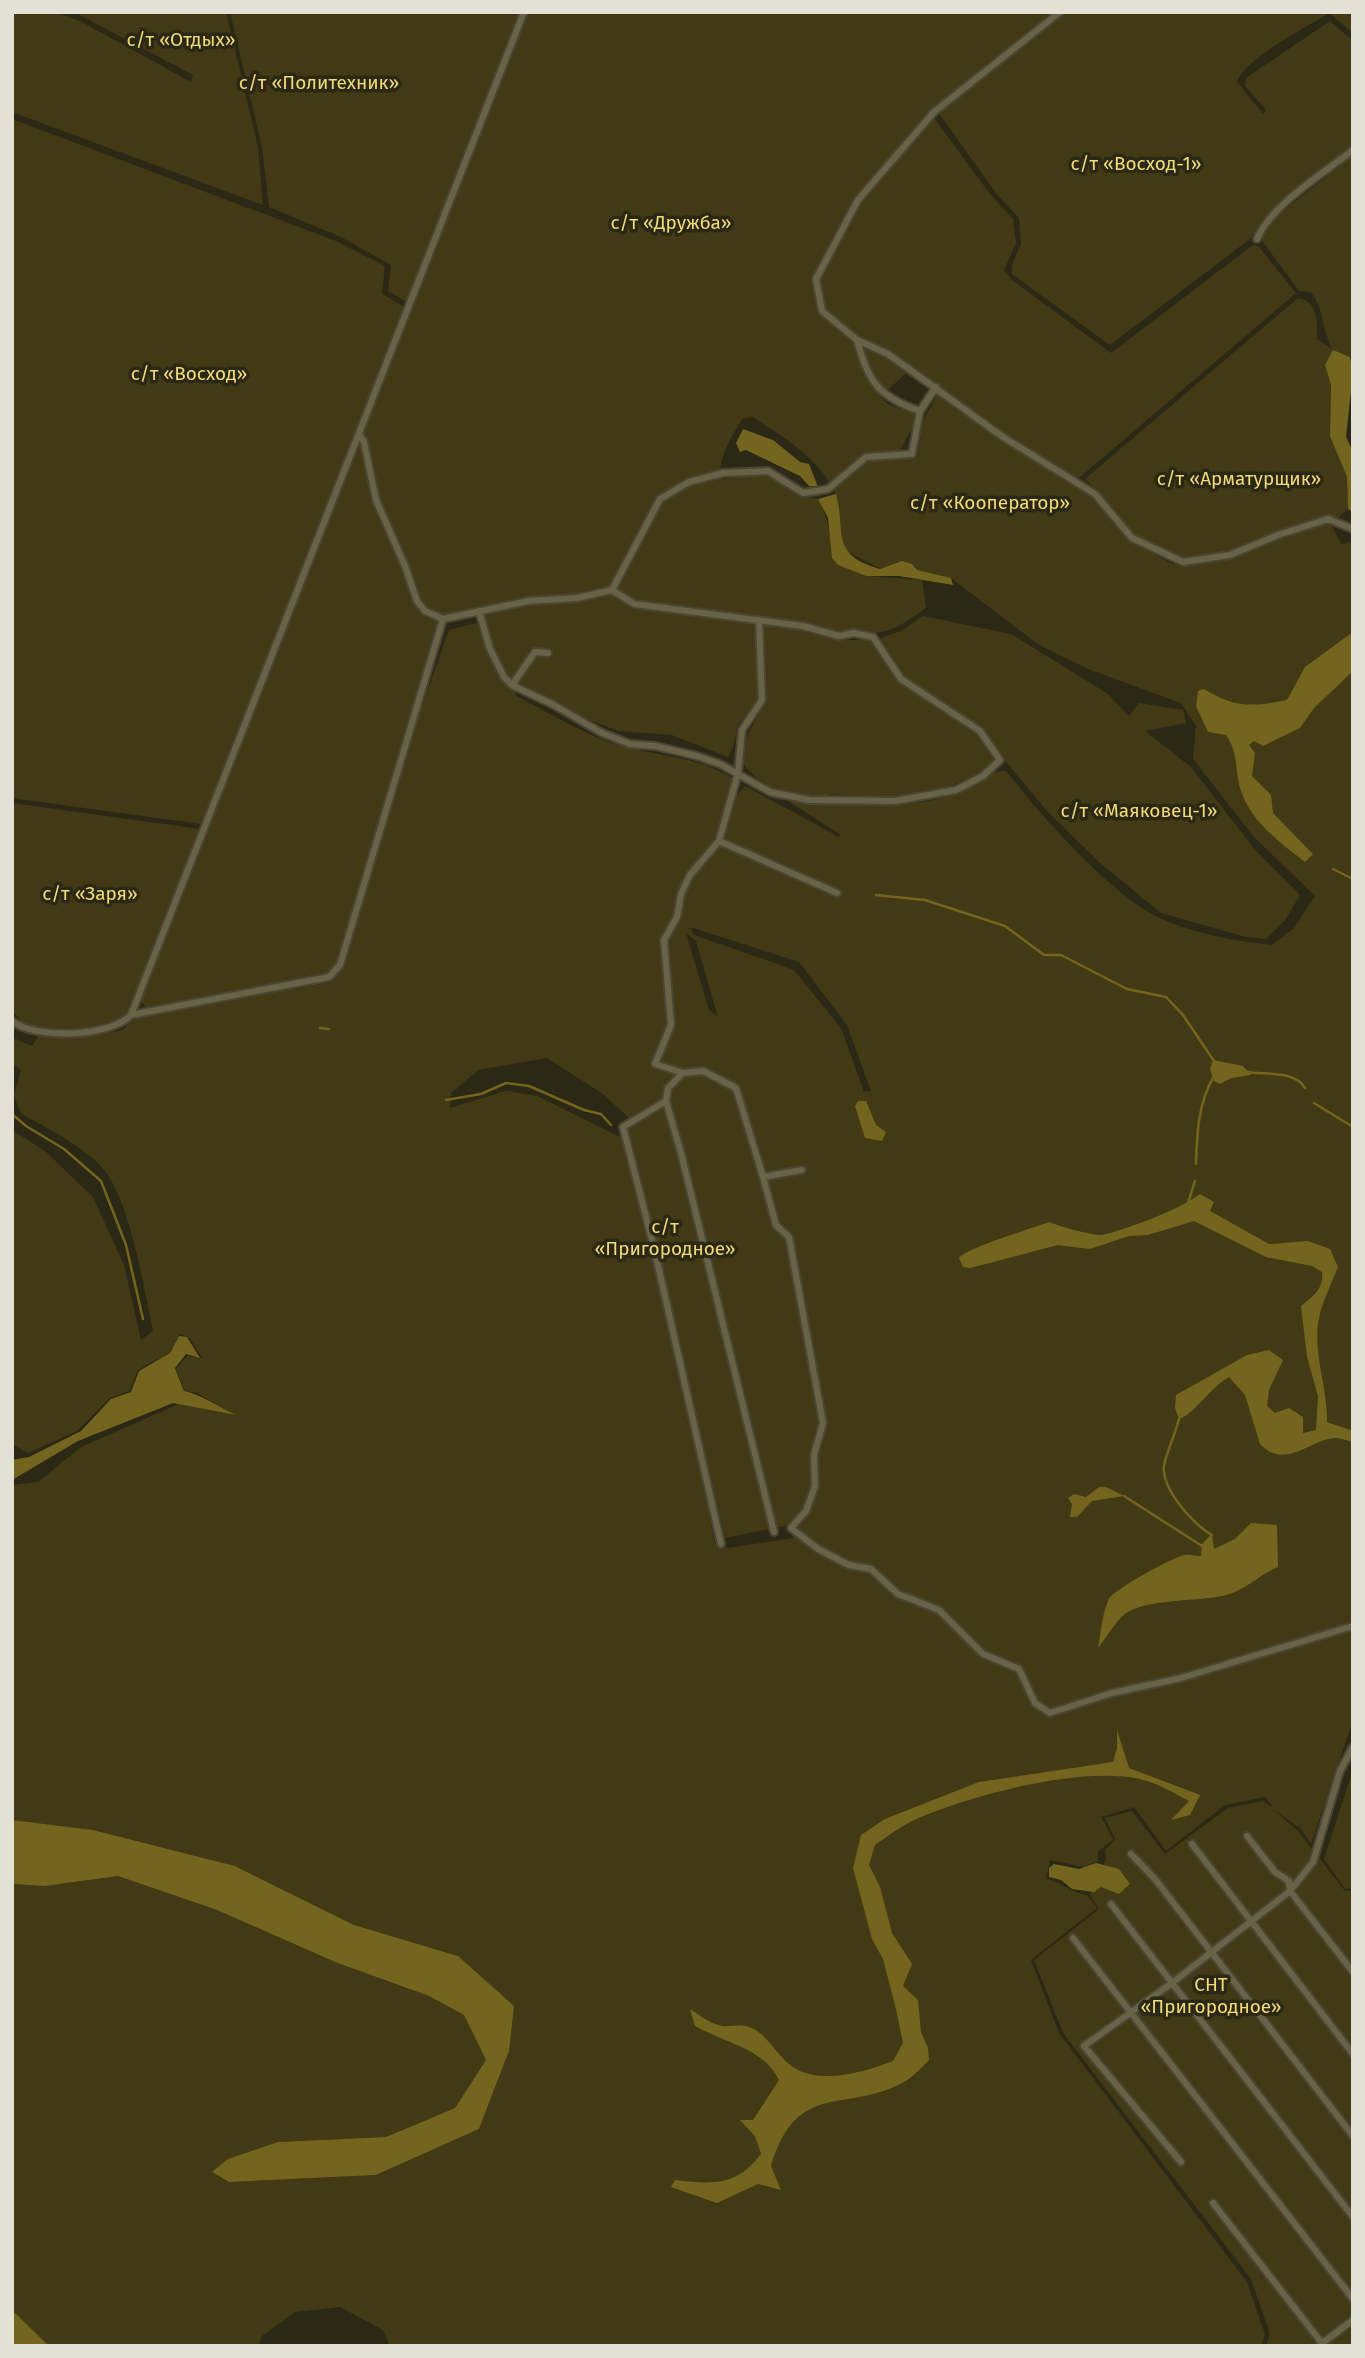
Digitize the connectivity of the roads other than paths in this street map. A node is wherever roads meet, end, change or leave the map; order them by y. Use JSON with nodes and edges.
{"nodes":[{"id":1,"x":524,"y":12,"type":"edge"},
{"id":2,"x":1060,"y":12,"type":"edge"},
{"id":3,"x":1353,"y":150,"type":"edge"},
{"id":4,"x":1257,"y":239,"type":"dead end"},
{"id":5,"x":857,"y":340,"type":"junction"},
{"id":6,"x":936,"y":387,"type":"junction"},
{"id":7,"x":920,"y":411,"type":"junction"},
{"id":8,"x":359,"y":434,"type":"junction"},
{"id":9,"x":1353,"y":529,"type":"edge"},
{"id":10,"x":612,"y":590,"type":"junction"},
{"id":11,"x":479,"y":611,"type":"junction"},
{"id":12,"x":443,"y":619,"type":"junction"},
{"id":13,"x":759,"y":620,"type":"junction"},
{"id":14,"x":548,"y":653,"type":"dead end"},
{"id":15,"x":512,"y":685,"type":"junction"},
{"id":16,"x":738,"y":773,"type":"junction"},
{"id":17,"x":719,"y":841,"type":"junction"},
{"id":18,"x":837,"y":893,"type":"dead end"},
{"id":19,"x":131,"y":1015,"type":"junction"},
{"id":20,"x":12,"y":1021,"type":"edge"},
{"id":21,"x":683,"y":1073,"type":"junction"},
{"id":22,"x":666,"y":1101,"type":"junction"},
{"id":23,"x":803,"y":1170,"type":"dead end"},
{"id":24,"x":763,"y":1177,"type":"junction"},
{"id":25,"x":774,"y":1532,"type":"dead end"},
{"id":26,"x":721,"y":1544,"type":"dead end"},
{"id":27,"x":1353,"y":1626,"type":"edge"},
{"id":28,"x":1353,"y":1747,"type":"edge"},
{"id":29,"x":1247,"y":1836,"type":"dead end"},
{"id":30,"x":1192,"y":1844,"type":"dead end"},
{"id":31,"x":1131,"y":1854,"type":"dead end"},
{"id":32,"x":1290,"y":1891,"type":"junction"},
{"id":33,"x":1111,"y":1905,"type":"dead end"},
{"id":34,"x":1250,"y":1922,"type":"junction"},
{"id":35,"x":1073,"y":1938,"type":"dead end"},
{"id":36,"x":1211,"y":1951,"type":"junction"},
{"id":37,"x":1353,"y":1972,"type":"edge"},
{"id":38,"x":1172,"y":1983,"type":"junction"},
{"id":39,"x":1132,"y":2013,"type":"junction"},
{"id":40,"x":1353,"y":2054,"type":"edge"},
{"id":41,"x":1353,"y":2136,"type":"edge"},
{"id":42,"x":1181,"y":2162,"type":"dead end"},
{"id":43,"x":1213,"y":2203,"type":"dead end"},
{"id":44,"x":1353,"y":2217,"type":"edge"},
{"id":45,"x":1353,"y":2300,"type":"edge"},
{"id":46,"x":1353,"y":2320,"type":"edge"},
{"id":47,"x":1321,"y":2344,"type":"edge"}],
"edges":[{"from":1,"to":8,"type":"street"},
{"from":2,"to":5,"type":"street"},
{"from":3,"to":4,"type":"street"},
{"from":5,"to":6,"type":"street"},
{"from":5,"to":7,"type":"street"},
{"from":6,"to":7,"type":"street"},
{"from":6,"to":9,"type":"street"},
{"from":7,"to":10,"type":"street"},
{"from":8,"to":12,"type":"street"},
{"from":8,"to":19,"type":"street"},
{"from":10,"to":11,"type":"street"},
{"from":10,"to":13,"type":"street"},
{"from":11,"to":12,"type":"street"},
{"from":11,"to":15,"type":"street"},
{"from":12,"to":19,"type":"street"},
{"from":13,"to":16,"type":"street"},
{"from":13,"to":16,"type":"street"},
{"from":14,"to":15,"type":"street"},
{"from":15,"to":16,"type":"street"},
{"from":16,"to":17,"type":"street"},
{"from":17,"to":18,"type":"street"},
{"from":17,"to":21,"type":"street"},
{"from":19,"to":20,"type":"street"},
{"from":21,"to":22,"type":"street"},
{"from":21,"to":24,"type":"street"},
{"from":22,"to":25,"type":"street"},
{"from":22,"to":26,"type":"street"},
{"from":23,"to":24,"type":"street"},
{"from":24,"to":27,"type":"street"},
{"from":28,"to":32,"type":"street"},
{"from":29,"to":32,"type":"street"},
{"from":30,"to":34,"type":"street"},
{"from":31,"to":36,"type":"street"},
{"from":32,"to":34,"type":"street"},
{"from":32,"to":37,"type":"street"},
{"from":33,"to":38,"type":"street"},
{"from":34,"to":36,"type":"street"},
{"from":34,"to":40,"type":"street"},
{"from":35,"to":39,"type":"street"},
{"from":36,"to":38,"type":"street"},
{"from":36,"to":41,"type":"street"},
{"from":38,"to":39,"type":"street"},
{"from":38,"to":44,"type":"street"},
{"from":39,"to":42,"type":"street"},
{"from":39,"to":45,"type":"street"},
{"from":43,"to":47,"type":"street"},
{"from":46,"to":47,"type":"street"}]}
